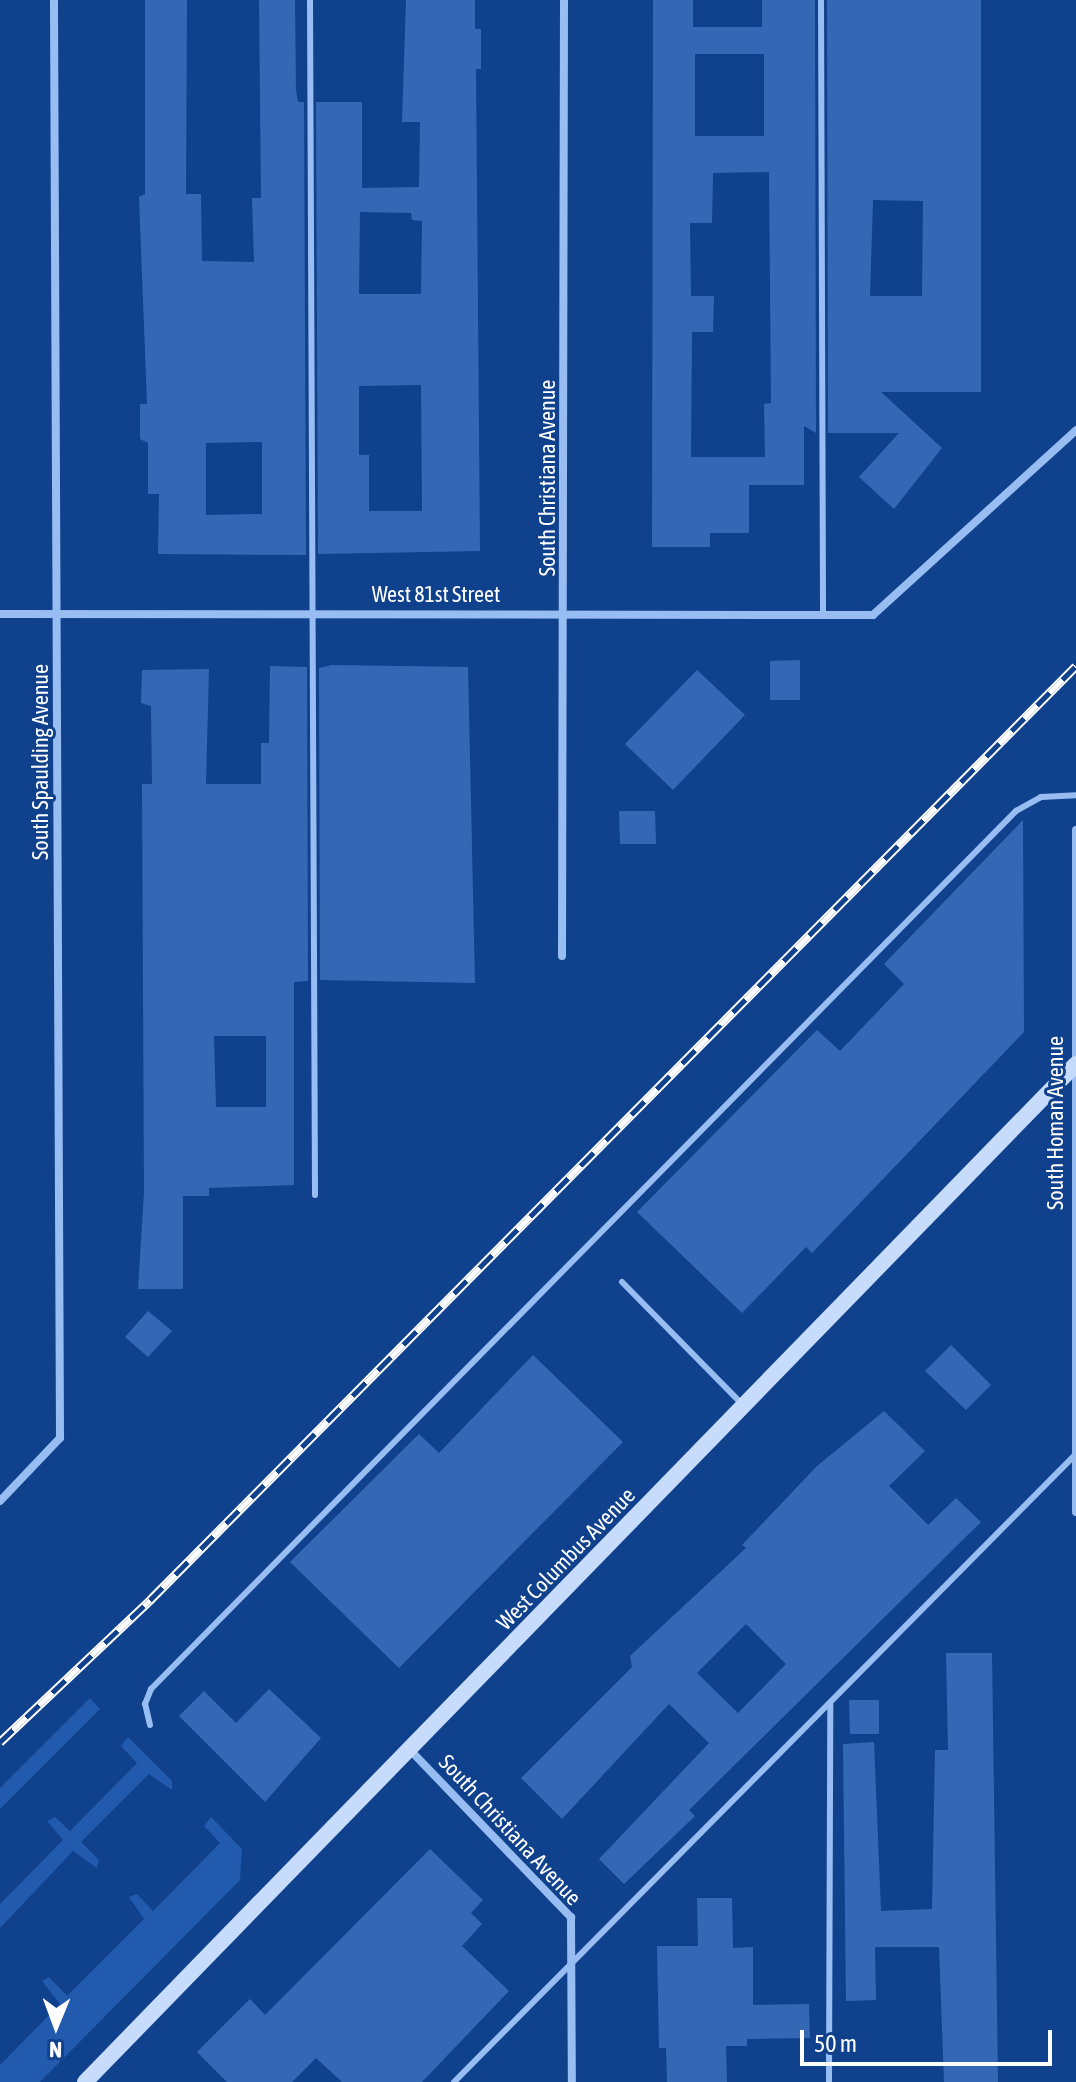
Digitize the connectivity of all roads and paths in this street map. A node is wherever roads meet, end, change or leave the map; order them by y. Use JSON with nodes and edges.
{"nodes":[{"id":1,"x":54,"y":0,"type":"edge"},
{"id":2,"x":310,"y":0,"type":"edge"},
{"id":3,"x":564,"y":0,"type":"edge"},
{"id":4,"x":821,"y":0,"type":"edge"},
{"id":5,"x":1076,"y":430,"type":"edge"},
{"id":6,"x":59,"y":613,"type":"junction"},
{"id":7,"x":313,"y":613,"type":"junction"},
{"id":8,"x":566,"y":613,"type":"junction"},
{"id":9,"x":0,"y":614,"type":"edge"},
{"id":10,"x":823,"y":615,"type":"junction"},
{"id":11,"x":1076,"y":795,"type":"edge"},
{"id":12,"x":1076,"y":830,"type":"edge"},
{"id":13,"x":562,"y":956,"type":"dead end"},
{"id":14,"x":1075,"y":1065,"type":"edge"},
{"id":15,"x":315,"y":1195,"type":"dead end"},
{"id":16,"x":622,"y":1282,"type":"dead end"},
{"id":17,"x":745,"y":1407,"type":"junction"},
{"id":18,"x":1076,"y":1455,"type":"edge"},
{"id":19,"x":0,"y":1501,"type":"edge"},
{"id":20,"x":1076,"y":1512,"type":"edge"},
{"id":21,"x":830,"y":1703,"type":"junction"},
{"id":22,"x":150,"y":1725,"type":"dead end"},
{"id":23,"x":411,"y":1751,"type":"junction"},
{"id":24,"x":571,"y":1961,"type":"junction"},
{"id":25,"x":85,"y":2082,"type":"edge"},
{"id":26,"x":454,"y":2082,"type":"edge"},
{"id":27,"x":572,"y":2082,"type":"edge"},
{"id":28,"x":829,"y":2082,"type":"edge"}],
"edges":[{"from":1,"to":6,"type":"street","name":"South Spaulding Avenue"},
{"from":2,"to":7,"type":"lane"},
{"from":3,"to":8,"type":"street","name":"South Christiana Avenue"},
{"from":4,"to":10,"type":"lane"},
{"from":5,"to":10,"type":"street","name":"West 81st Street"},
{"from":6,"to":7,"type":"street","name":"West 81st Street"},
{"from":6,"to":9,"type":"street","name":"West 81st Street"},
{"from":6,"to":19,"type":"street","name":"South Spaulding Avenue"},
{"from":7,"to":8,"type":"street","name":"West 81st Street"},
{"from":7,"to":15,"type":"lane"},
{"from":8,"to":10,"type":"street","name":"West 81st Street"},
{"from":8,"to":13,"type":"street","name":"South Christiana Avenue"},
{"from":11,"to":22,"type":"lane"},
{"from":12,"to":14,"type":"street","name":"South Homan Avenue"},
{"from":14,"to":17,"type":"main road","name":"West Columbus Avenue"},
{"from":14,"to":18,"type":"street","name":"South Homan Avenue"},
{"from":16,"to":17,"type":"lane"},
{"from":17,"to":23,"type":"main road","name":"West Columbus Avenue"},
{"from":18,"to":20,"type":"street","name":"South Homan Avenue"},
{"from":18,"to":21,"type":"lane"},
{"from":21,"to":24,"type":"lane"},
{"from":21,"to":28,"type":"lane"},
{"from":23,"to":24,"type":"street","name":"South Christiana Avenue"},
{"from":23,"to":25,"type":"main road","name":"West Columbus Avenue"},
{"from":24,"to":26,"type":"lane"},
{"from":24,"to":27,"type":"street","name":"South Christiana Avenue"}]}
